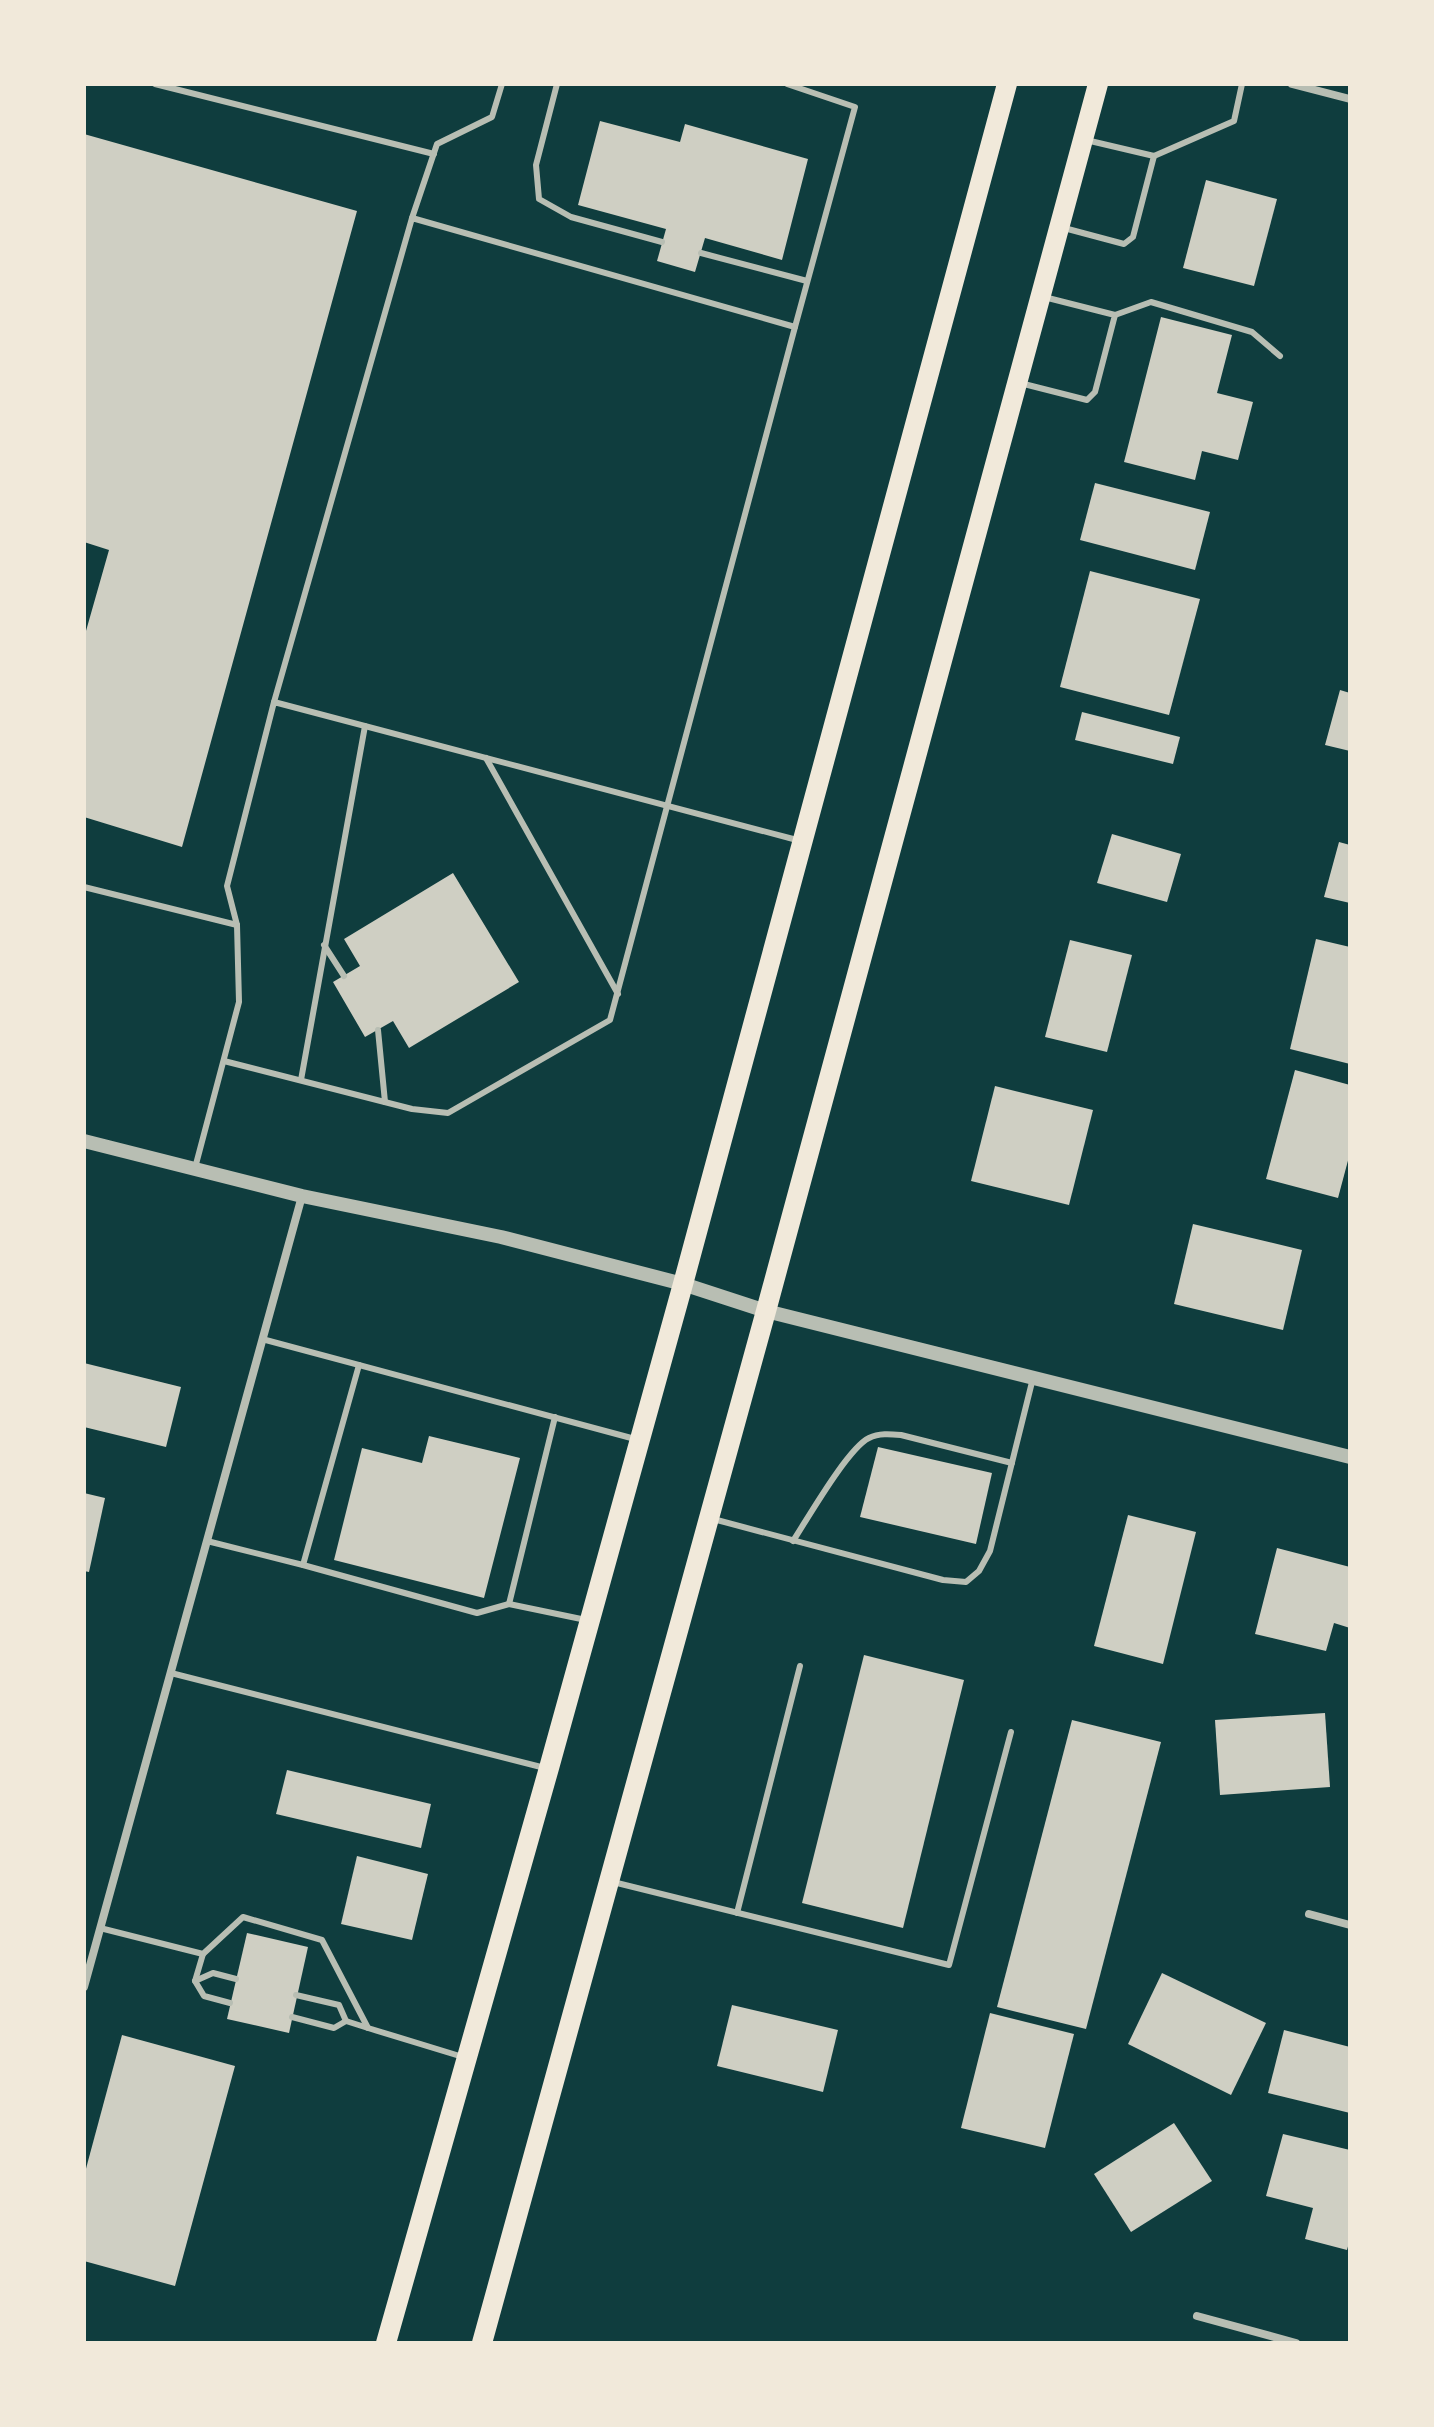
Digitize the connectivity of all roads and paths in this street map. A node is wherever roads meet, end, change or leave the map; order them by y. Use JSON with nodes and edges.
{"nodes":[{"id":1,"x":155,"y":84,"type":"edge"},
{"id":2,"x":502,"y":84,"type":"edge"},
{"id":3,"x":557,"y":84,"type":"edge"},
{"id":4,"x":787,"y":84,"type":"edge"},
{"id":5,"x":1007,"y":84,"type":"edge"},
{"id":6,"x":1098,"y":84,"type":"edge"},
{"id":7,"x":1242,"y":84,"type":"edge"},
{"id":8,"x":1292,"y":84,"type":"edge"},
{"id":9,"x":1350,"y":99,"type":"edge"},
{"id":10,"x":1083,"y":139,"type":"junction"},
{"id":11,"x":434,"y":154,"type":"junction"},
{"id":12,"x":1154,"y":156,"type":"junction"},
{"id":13,"x":412,"y":218,"type":"junction"},
{"id":14,"x":1060,"y":227,"type":"junction"},
{"id":15,"x":662,"y":242,"type":"dead end"},
{"id":16,"x":701,"y":253,"type":"dead end"},
{"id":17,"x":807,"y":281,"type":"junction"},
{"id":18,"x":1040,"y":296,"type":"junction"},
{"id":19,"x":1115,"y":315,"type":"junction"},
{"id":20,"x":795,"y":327,"type":"junction"},
{"id":21,"x":1280,"y":356,"type":"dead end"},
{"id":22,"x":1017,"y":382,"type":"junction"},
{"id":23,"x":274,"y":702,"type":"junction"},
{"id":24,"x":365,"y":726,"type":"junction"},
{"id":25,"x":486,"y":758,"type":"junction"},
{"id":26,"x":667,"y":804,"type":"junction"},
{"id":27,"x":801,"y":841,"type":"junction"},
{"id":28,"x":84,"y":887,"type":"edge"},
{"id":29,"x":237,"y":925,"type":"junction"},
{"id":30,"x":324,"y":945,"type":"junction"},
{"id":31,"x":344,"y":976,"type":"dead end"},
{"id":32,"x":618,"y":994,"type":"junction"},
{"id":33,"x":378,"y":1030,"type":"dead end"},
{"id":34,"x":224,"y":1061,"type":"junction"},
{"id":35,"x":301,"y":1080,"type":"junction"},
{"id":36,"x":385,"y":1102,"type":"junction"},
{"id":37,"x":84,"y":1141,"type":"edge"},
{"id":38,"x":195,"y":1168,"type":"junction"},
{"id":39,"x":302,"y":1196,"type":"junction"},
{"id":40,"x":683,"y":1284,"type":"junction"},
{"id":41,"x":766,"y":1311,"type":"junction"},
{"id":42,"x":262,"y":1339,"type":"junction"},
{"id":43,"x":359,"y":1365,"type":"junction"},
{"id":44,"x":1033,"y":1378,"type":"junction"},
{"id":45,"x":555,"y":1417,"type":"junction"},
{"id":46,"x":638,"y":1440,"type":"junction"},
{"id":47,"x":1350,"y":1457,"type":"edge"},
{"id":48,"x":1012,"y":1463,"type":"junction"},
{"id":49,"x":709,"y":1519,"type":"junction"},
{"id":50,"x":207,"y":1541,"type":"junction"},
{"id":51,"x":793,"y":1541,"type":"junction"},
{"id":52,"x":303,"y":1565,"type":"junction"},
{"id":53,"x":509,"y":1604,"type":"junction"},
{"id":54,"x":589,"y":1621,"type":"junction"},
{"id":55,"x":800,"y":1666,"type":"dead end"},
{"id":56,"x":171,"y":1673,"type":"junction"},
{"id":57,"x":1011,"y":1732,"type":"dead end"},
{"id":58,"x":549,"y":1768,"type":"junction"},
{"id":59,"x":609,"y":1881,"type":"junction"},
{"id":60,"x":737,"y":1913,"type":"junction"},
{"id":61,"x":1309,"y":1914,"type":"dead end"},
{"id":62,"x":1350,"y":1925,"type":"edge"},
{"id":63,"x":100,"y":1928,"type":"junction"},
{"id":64,"x":203,"y":1954,"type":"junction"},
{"id":65,"x":236,"y":1979,"type":"dead end"},
{"id":66,"x":195,"y":1981,"type":"junction"},
{"id":67,"x":84,"y":1987,"type":"edge"},
{"id":68,"x":296,"y":1995,"type":"dead end"},
{"id":69,"x":230,"y":2003,"type":"dead end"},
{"id":70,"x":292,"y":2017,"type":"dead end"},
{"id":71,"x":346,"y":2021,"type":"junction"},
{"id":72,"x":368,"y":2028,"type":"junction"},
{"id":73,"x":467,"y":2058,"type":"junction"},
{"id":74,"x":1197,"y":2316,"type":"dead end"},
{"id":75,"x":386,"y":2343,"type":"edge"},
{"id":76,"x":482,"y":2343,"type":"edge"},
{"id":77,"x":1296,"y":2343,"type":"edge"}],
"edges":[{"from":1,"to":11,"type":"lane"},
{"from":2,"to":11,"type":"lane"},
{"from":3,"to":15,"type":"lane"},
{"from":4,"to":17,"type":"lane"},
{"from":5,"to":27,"type":"main road"},
{"from":6,"to":10,"type":"main road"},
{"from":7,"to":12,"type":"lane"},
{"from":8,"to":9,"type":"street"},
{"from":10,"to":12,"type":"lane"},
{"from":10,"to":14,"type":"main road"},
{"from":11,"to":13,"type":"lane"},
{"from":12,"to":14,"type":"lane"},
{"from":13,"to":20,"type":"lane"},
{"from":13,"to":23,"type":"lane"},
{"from":14,"to":18,"type":"main road"},
{"from":16,"to":17,"type":"lane"},
{"from":17,"to":20,"type":"lane"},
{"from":18,"to":19,"type":"lane"},
{"from":18,"to":22,"type":"main road"},
{"from":19,"to":21,"type":"lane"},
{"from":19,"to":22,"type":"lane"},
{"from":20,"to":26,"type":"lane"},
{"from":22,"to":41,"type":"main road"},
{"from":23,"to":24,"type":"lane"},
{"from":23,"to":29,"type":"lane"},
{"from":24,"to":25,"type":"lane"},
{"from":24,"to":30,"type":"lane"},
{"from":25,"to":26,"type":"lane"},
{"from":25,"to":32,"type":"lane"},
{"from":26,"to":27,"type":"lane"},
{"from":26,"to":32,"type":"lane"},
{"from":27,"to":40,"type":"main road"},
{"from":28,"to":29,"type":"lane"},
{"from":29,"to":34,"type":"lane"},
{"from":30,"to":31,"type":"lane"},
{"from":30,"to":35,"type":"lane"},
{"from":32,"to":36,"type":"lane"},
{"from":33,"to":36,"type":"lane"},
{"from":34,"to":35,"type":"lane"},
{"from":34,"to":38,"type":"lane"},
{"from":35,"to":36,"type":"lane"},
{"from":37,"to":38,"type":"street"},
{"from":38,"to":39,"type":"street"},
{"from":39,"to":40,"type":"street"},
{"from":39,"to":42,"type":"street"},
{"from":40,"to":41,"type":"street"},
{"from":40,"to":46,"type":"main road"},
{"from":41,"to":44,"type":"street"},
{"from":41,"to":49,"type":"main road"},
{"from":42,"to":43,"type":"lane"},
{"from":42,"to":50,"type":"street"},
{"from":43,"to":45,"type":"lane"},
{"from":43,"to":52,"type":"lane"},
{"from":44,"to":47,"type":"street"},
{"from":44,"to":48,"type":"lane"},
{"from":45,"to":46,"type":"lane"},
{"from":45,"to":53,"type":"lane"},
{"from":46,"to":54,"type":"main road"},
{"from":48,"to":51,"type":"lane"},
{"from":48,"to":51,"type":"lane"},
{"from":49,"to":51,"type":"lane"},
{"from":49,"to":59,"type":"main road"},
{"from":50,"to":52,"type":"lane"},
{"from":50,"to":56,"type":"street"},
{"from":52,"to":53,"type":"lane"},
{"from":53,"to":54,"type":"lane"},
{"from":54,"to":58,"type":"main road"},
{"from":55,"to":60,"type":"lane"},
{"from":56,"to":58,"type":"lane"},
{"from":56,"to":63,"type":"street"},
{"from":57,"to":60,"type":"lane"},
{"from":58,"to":73,"type":"main road"},
{"from":59,"to":60,"type":"lane"},
{"from":59,"to":76,"type":"main road"},
{"from":61,"to":62,"type":"street"},
{"from":63,"to":64,"type":"lane"},
{"from":63,"to":67,"type":"street"},
{"from":64,"to":66,"type":"lane"},
{"from":64,"to":72,"type":"lane"},
{"from":65,"to":66,"type":"lane"},
{"from":66,"to":69,"type":"lane"},
{"from":68,"to":71,"type":"lane"},
{"from":70,"to":71,"type":"lane"},
{"from":71,"to":72,"type":"lane"},
{"from":72,"to":73,"type":"lane"},
{"from":73,"to":75,"type":"main road"},
{"from":74,"to":77,"type":"street"}]}
